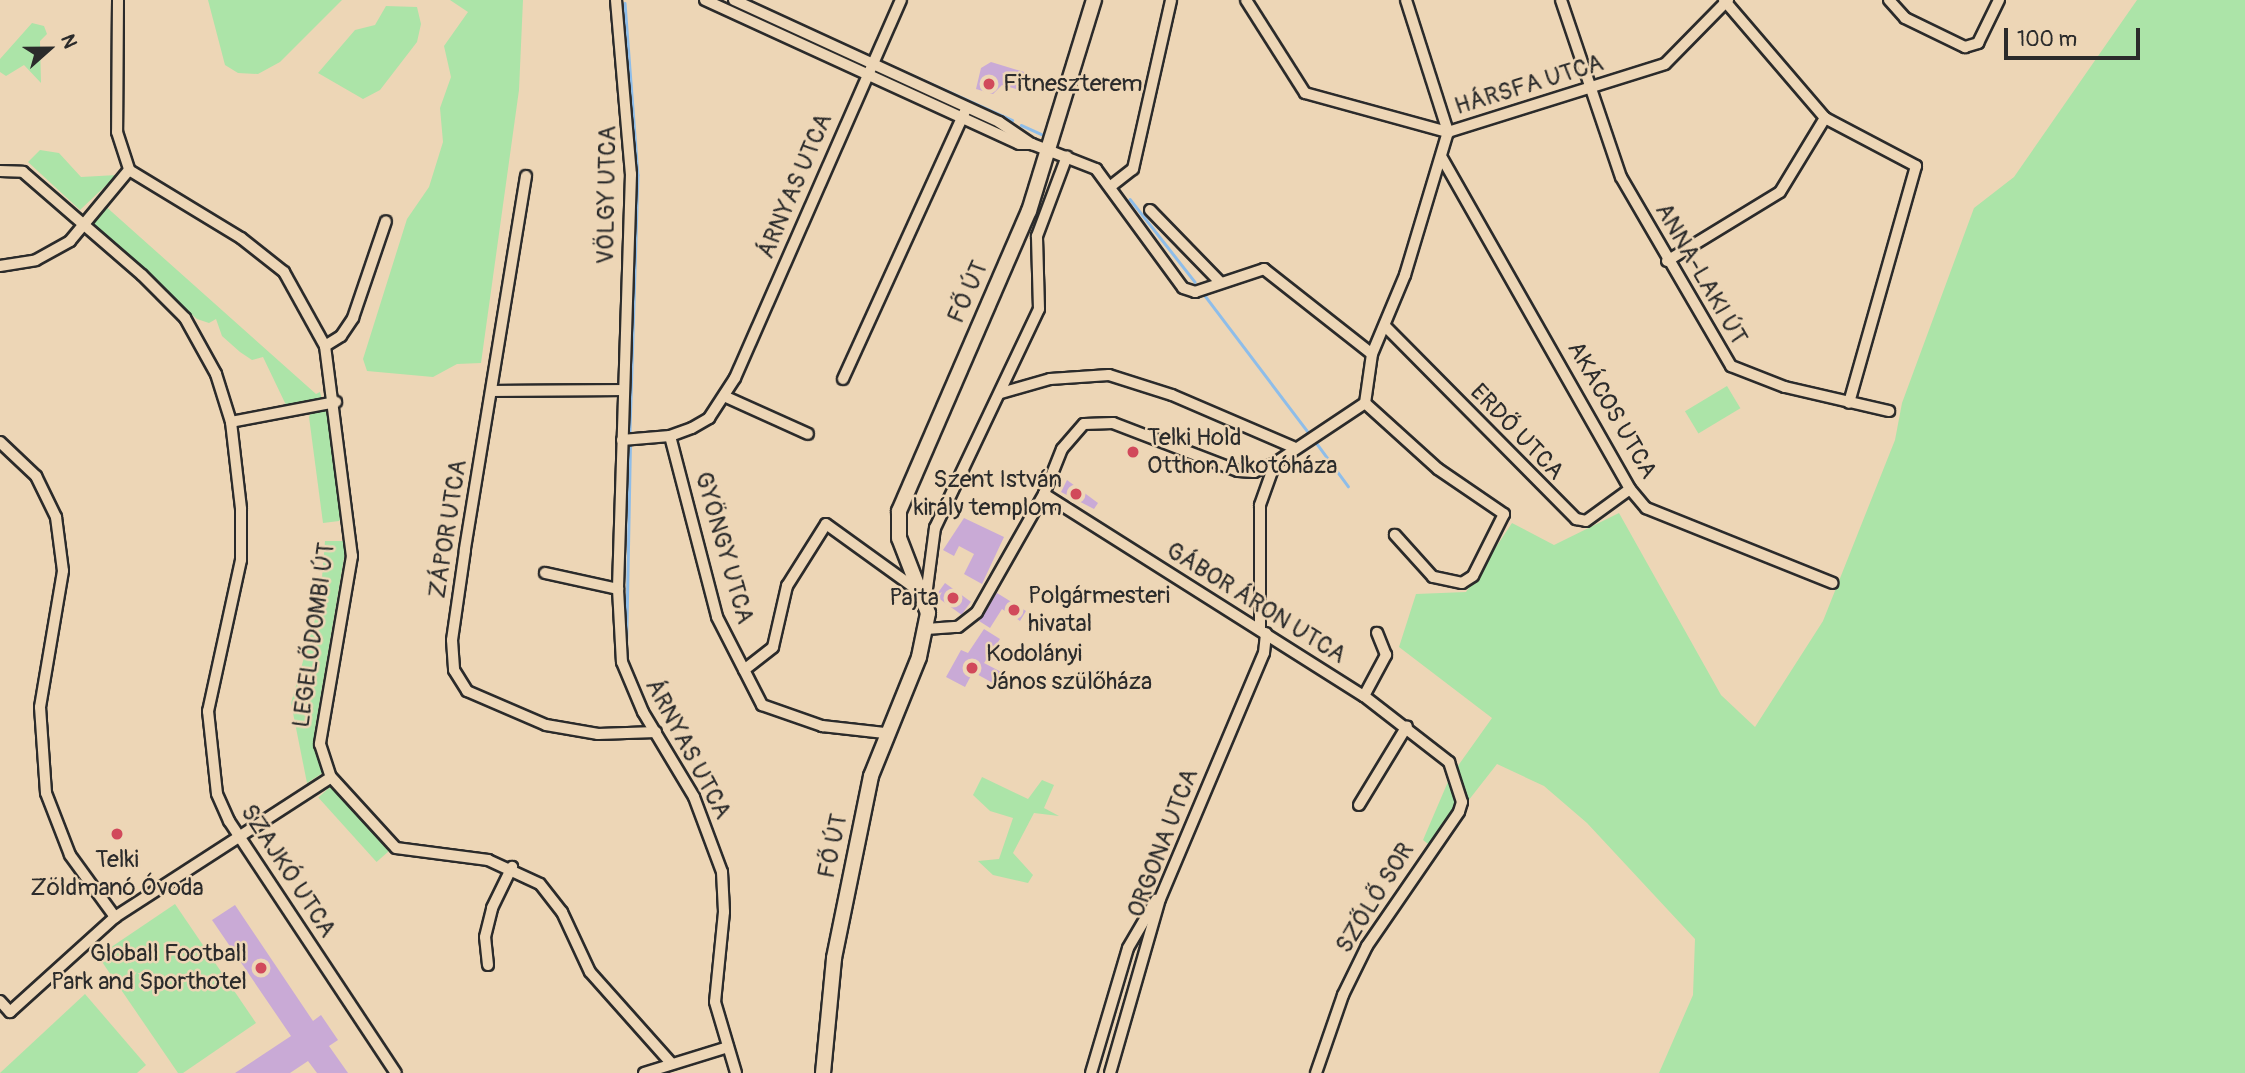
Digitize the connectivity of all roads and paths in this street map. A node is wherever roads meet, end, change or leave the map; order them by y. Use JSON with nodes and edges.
{"nodes":[{"id":1,"x":118,"y":0,"type":"edge"},
{"id":2,"x":616,"y":0,"type":"edge"},
{"id":3,"x":705,"y":0,"type":"edge"},
{"id":4,"x":734,"y":0,"type":"edge"},
{"id":5,"x":901,"y":0,"type":"edge"},
{"id":6,"x":1094,"y":0,"type":"edge"},
{"id":7,"x":1171,"y":0,"type":"edge"},
{"id":8,"x":1246,"y":0,"type":"edge"},
{"id":9,"x":1406,"y":0,"type":"edge"},
{"id":10,"x":1561,"y":0,"type":"edge"},
{"id":11,"x":1889,"y":0,"type":"edge"},
{"id":12,"x":1999,"y":0,"type":"edge"},
{"id":13,"x":1726,"y":1,"type":"edge"},
{"id":14,"x":871,"y":64,"type":"junction"},
{"id":15,"x":865,"y":75,"type":"junction"},
{"id":16,"x":1590,"y":89,"type":"junction"},
{"id":17,"x":965,"y":112,"type":"junction"},
{"id":18,"x":1825,"y":118,"type":"junction"},
{"id":19,"x":1448,"y":132,"type":"junction"},
{"id":20,"x":1051,"y":150,"type":"junction"},
{"id":21,"x":1067,"y":156,"type":"junction"},
{"id":22,"x":1442,"y":158,"type":"junction"},
{"id":23,"x":129,"y":170,"type":"junction"},
{"id":24,"x":0,"y":171,"type":"edge"},
{"id":25,"x":526,"y":176,"type":"dead end"},
{"id":26,"x":1111,"y":186,"type":"junction"},
{"id":27,"x":1150,"y":210,"type":"dead end"},
{"id":28,"x":386,"y":221,"type":"dead end"},
{"id":29,"x":81,"y":225,"type":"junction"},
{"id":30,"x":1667,"y":261,"type":"junction"},
{"id":31,"x":0,"y":266,"type":"edge"},
{"id":32,"x":1220,"y":282,"type":"junction"},
{"id":33,"x":1385,"y":326,"type":"junction"},
{"id":34,"x":325,"y":346,"type":"junction"},
{"id":35,"x":1372,"y":354,"type":"junction"},
{"id":36,"x":843,"y":379,"type":"dead end"},
{"id":37,"x":622,"y":390,"type":"junction"},
{"id":38,"x":493,"y":391,"type":"junction"},
{"id":39,"x":1001,"y":393,"type":"junction"},
{"id":40,"x":723,"y":396,"type":"junction"},
{"id":41,"x":336,"y":402,"type":"junction"},
{"id":42,"x":1365,"y":403,"type":"junction"},
{"id":43,"x":1849,"y":403,"type":"junction"},
{"id":44,"x":1889,"y":411,"type":"dead end"},
{"id":45,"x":231,"y":422,"type":"junction"},
{"id":46,"x":808,"y":433,"type":"dead end"},
{"id":47,"x":670,"y":436,"type":"junction"},
{"id":48,"x":622,"y":440,"type":"junction"},
{"id":49,"x":0,"y":442,"type":"edge"},
{"id":50,"x":1293,"y":447,"type":"junction"},
{"id":51,"x":1275,"y":463,"type":"junction"},
{"id":52,"x":1630,"y":489,"type":"junction"},
{"id":53,"x":1044,"y":494,"type":"junction"},
{"id":54,"x":1395,"y":535,"type":"dead end"},
{"id":55,"x":545,"y":573,"type":"dead end"},
{"id":56,"x":1833,"y":583,"type":"dead end"},
{"id":57,"x":618,"y":589,"type":"junction"},
{"id":58,"x":926,"y":596,"type":"junction"},
{"id":59,"x":926,"y":629,"type":"junction"},
{"id":60,"x":1263,"y":631,"type":"junction"},
{"id":61,"x":1377,"y":633,"type":"dead end"},
{"id":62,"x":744,"y":670,"type":"junction"},
{"id":63,"x":1364,"y":696,"type":"junction"},
{"id":64,"x":1407,"y":726,"type":"junction"},
{"id":65,"x":656,"y":732,"type":"junction"},
{"id":66,"x":885,"y":733,"type":"junction"},
{"id":67,"x":1443,"y":752,"type":"joint"},
{"id":68,"x":331,"y":778,"type":"junction"},
{"id":69,"x":1359,"y":805,"type":"dead end"},
{"id":70,"x":238,"y":835,"type":"junction"},
{"id":71,"x":512,"y":867,"type":"junction"},
{"id":72,"x":1160,"y":899,"type":"junction"},
{"id":73,"x":115,"y":917,"type":"junction"},
{"id":74,"x":488,"y":965,"type":"dead end"},
{"id":75,"x":0,"y":1001,"type":"edge"},
{"id":76,"x":728,"y":1047,"type":"junction"},
{"id":77,"x":677,"y":1063,"type":"junction"},
{"id":78,"x":396,"y":1073,"type":"edge"},
{"id":79,"x":644,"y":1073,"type":"edge"},
{"id":80,"x":686,"y":1073,"type":"edge"},
{"id":81,"x":736,"y":1073,"type":"edge"},
{"id":82,"x":823,"y":1073,"type":"edge"},
{"id":83,"x":1091,"y":1073,"type":"edge"},
{"id":84,"x":1110,"y":1073,"type":"edge"},
{"id":85,"x":1316,"y":1073,"type":"edge"}],
"edges":[{"from":1,"to":23,"type":"street"},
{"from":2,"to":37,"type":"street","name":"VÖLGY UTCA"},
{"from":3,"to":15,"type":"street"},
{"from":4,"to":14,"type":"street"},
{"from":5,"to":14,"type":"street","name":"ÁRNYAS UTCA"},
{"from":6,"to":20,"type":"main road","name":"FŐ ÚT"},
{"from":7,"to":26,"type":"street"},
{"from":8,"to":19,"type":"street","name":"HÁRSFA UTCA"},
{"from":9,"to":19,"type":"street"},
{"from":10,"to":16,"type":"street","name":"ANNA-LAKI ÚT"},
{"from":11,"to":12,"type":"street"},
{"from":13,"to":16,"type":"street","name":"HÁRSFA UTCA"},
{"from":13,"to":18,"type":"street"},
{"from":14,"to":15,"type":"street","name":"ÁRNYAS UTCA"},
{"from":14,"to":17,"type":"street"},
{"from":15,"to":17,"type":"street"},
{"from":15,"to":40,"type":"street","name":"ÁRNYAS UTCA"},
{"from":16,"to":19,"type":"street","name":"HÁRSFA UTCA"},
{"from":16,"to":30,"type":"street","name":"ANNA-LAKI ÚT"},
{"from":17,"to":20,"type":"street"},
{"from":17,"to":36,"type":"street"},
{"from":18,"to":30,"type":"street"},
{"from":18,"to":43,"type":"street"},
{"from":19,"to":22,"type":"street"},
{"from":20,"to":21,"type":"street"},
{"from":20,"to":58,"type":"main road","name":"FŐ ÚT"},
{"from":21,"to":26,"type":"street"},
{"from":21,"to":39,"type":"street","name":"FŐ ÚT"},
{"from":22,"to":33,"type":"street"},
{"from":22,"to":52,"type":"street","name":"AKÁCOS UTCA"},
{"from":23,"to":29,"type":"street"},
{"from":23,"to":34,"type":"street","name":"LEGELŐDOMBI ÚT"},
{"from":24,"to":29,"type":"street"},
{"from":25,"to":38,"type":"street","name":"ZÁPOR UTCA"},
{"from":26,"to":32,"type":"street"},
{"from":27,"to":32,"type":"street"},
{"from":28,"to":34,"type":"street"},
{"from":29,"to":31,"type":"street"},
{"from":29,"to":45,"type":"street","name":"SZAJKÓ UTCA"},
{"from":30,"to":43,"type":"street","name":"ANNA-LAKI ÚT"},
{"from":32,"to":35,"type":"street"},
{"from":33,"to":35,"type":"street"},
{"from":33,"to":52,"type":"street","name":"ERDŐ UTCA"},
{"from":34,"to":41,"type":"street","name":"LEGELŐDOMBI ÚT"},
{"from":35,"to":42,"type":"street"},
{"from":37,"to":38,"type":"street"},
{"from":37,"to":48,"type":"street","name":"ÁRNYAS UTCA"},
{"from":38,"to":65,"type":"street","name":"ZÁPOR UTCA"},
{"from":39,"to":50,"type":"street"},
{"from":39,"to":58,"type":"street","name":"FŐ ÚT"},
{"from":40,"to":46,"type":"street"},
{"from":40,"to":47,"type":"street","name":"ÁRNYAS UTCA"},
{"from":41,"to":45,"type":"street"},
{"from":41,"to":68,"type":"street","name":"LEGELŐDOMBI ÚT"},
{"from":42,"to":50,"type":"street"},
{"from":42,"to":54,"type":"street"},
{"from":43,"to":44,"type":"street","name":"ANNA-LAKI ÚT"},
{"from":45,"to":70,"type":"street","name":"SZAJKÓ UTCA"},
{"from":47,"to":48,"type":"street","name":"ÁRNYAS UTCA"},
{"from":47,"to":62,"type":"street","name":"GYÖNGY UTCA"},
{"from":48,"to":57,"type":"street","name":"ÁRNYAS UTCA"},
{"from":49,"to":73,"type":"street"},
{"from":50,"to":51,"type":"street"},
{"from":51,"to":53,"type":"street"},
{"from":51,"to":60,"type":"street","name":"ORGONA UTCA"},
{"from":52,"to":56,"type":"street","name":"AKÁCOS UTCA"},
{"from":53,"to":59,"type":"street"},
{"from":53,"to":60,"type":"street","name":"GÁBOR ÁRON UTCA"},
{"from":55,"to":57,"type":"street"},
{"from":57,"to":65,"type":"street","name":"ÁRNYAS UTCA"},
{"from":58,"to":59,"type":"main road","name":"FŐ ÚT"},
{"from":58,"to":62,"type":"street"},
{"from":59,"to":66,"type":"main road","name":"FŐ ÚT"},
{"from":60,"to":63,"type":"street","name":"GÁBOR ÁRON UTCA"},
{"from":60,"to":72,"type":"street","name":"ORGONA UTCA"},
{"from":61,"to":63,"type":"street"},
{"from":62,"to":66,"type":"street","name":"GYÖNGY UTCA"},
{"from":63,"to":64,"type":"street","name":"GÁBOR ÁRON UTCA"},
{"from":64,"to":67,"type":"street","name":"GÁBOR ÁRON UTCA"},
{"from":64,"to":69,"type":"street"},
{"from":65,"to":76,"type":"street","name":"ÁRNYAS UTCA"},
{"from":66,"to":82,"type":"main road","name":"FŐ ÚT"},
{"from":67,"to":85,"type":"street","name":"SZŐLŐ SOR"},
{"from":68,"to":70,"type":"street"},
{"from":68,"to":71,"type":"street","name":"LEGELŐDOMBI ÚT"},
{"from":70,"to":73,"type":"street"},
{"from":70,"to":78,"type":"street","name":"SZAJKÓ UTCA"},
{"from":71,"to":74,"type":"street"},
{"from":71,"to":77,"type":"street","name":"LEGELŐDOMBI ÚT"},
{"from":72,"to":83,"type":"street"},
{"from":72,"to":84,"type":"street","name":"ORGONA UTCA"},
{"from":73,"to":75,"type":"street"},
{"from":76,"to":77,"type":"street"},
{"from":76,"to":81,"type":"street","name":"ÁRNYAS UTCA"},
{"from":77,"to":79,"type":"street"},
{"from":77,"to":80,"type":"street"}]}
